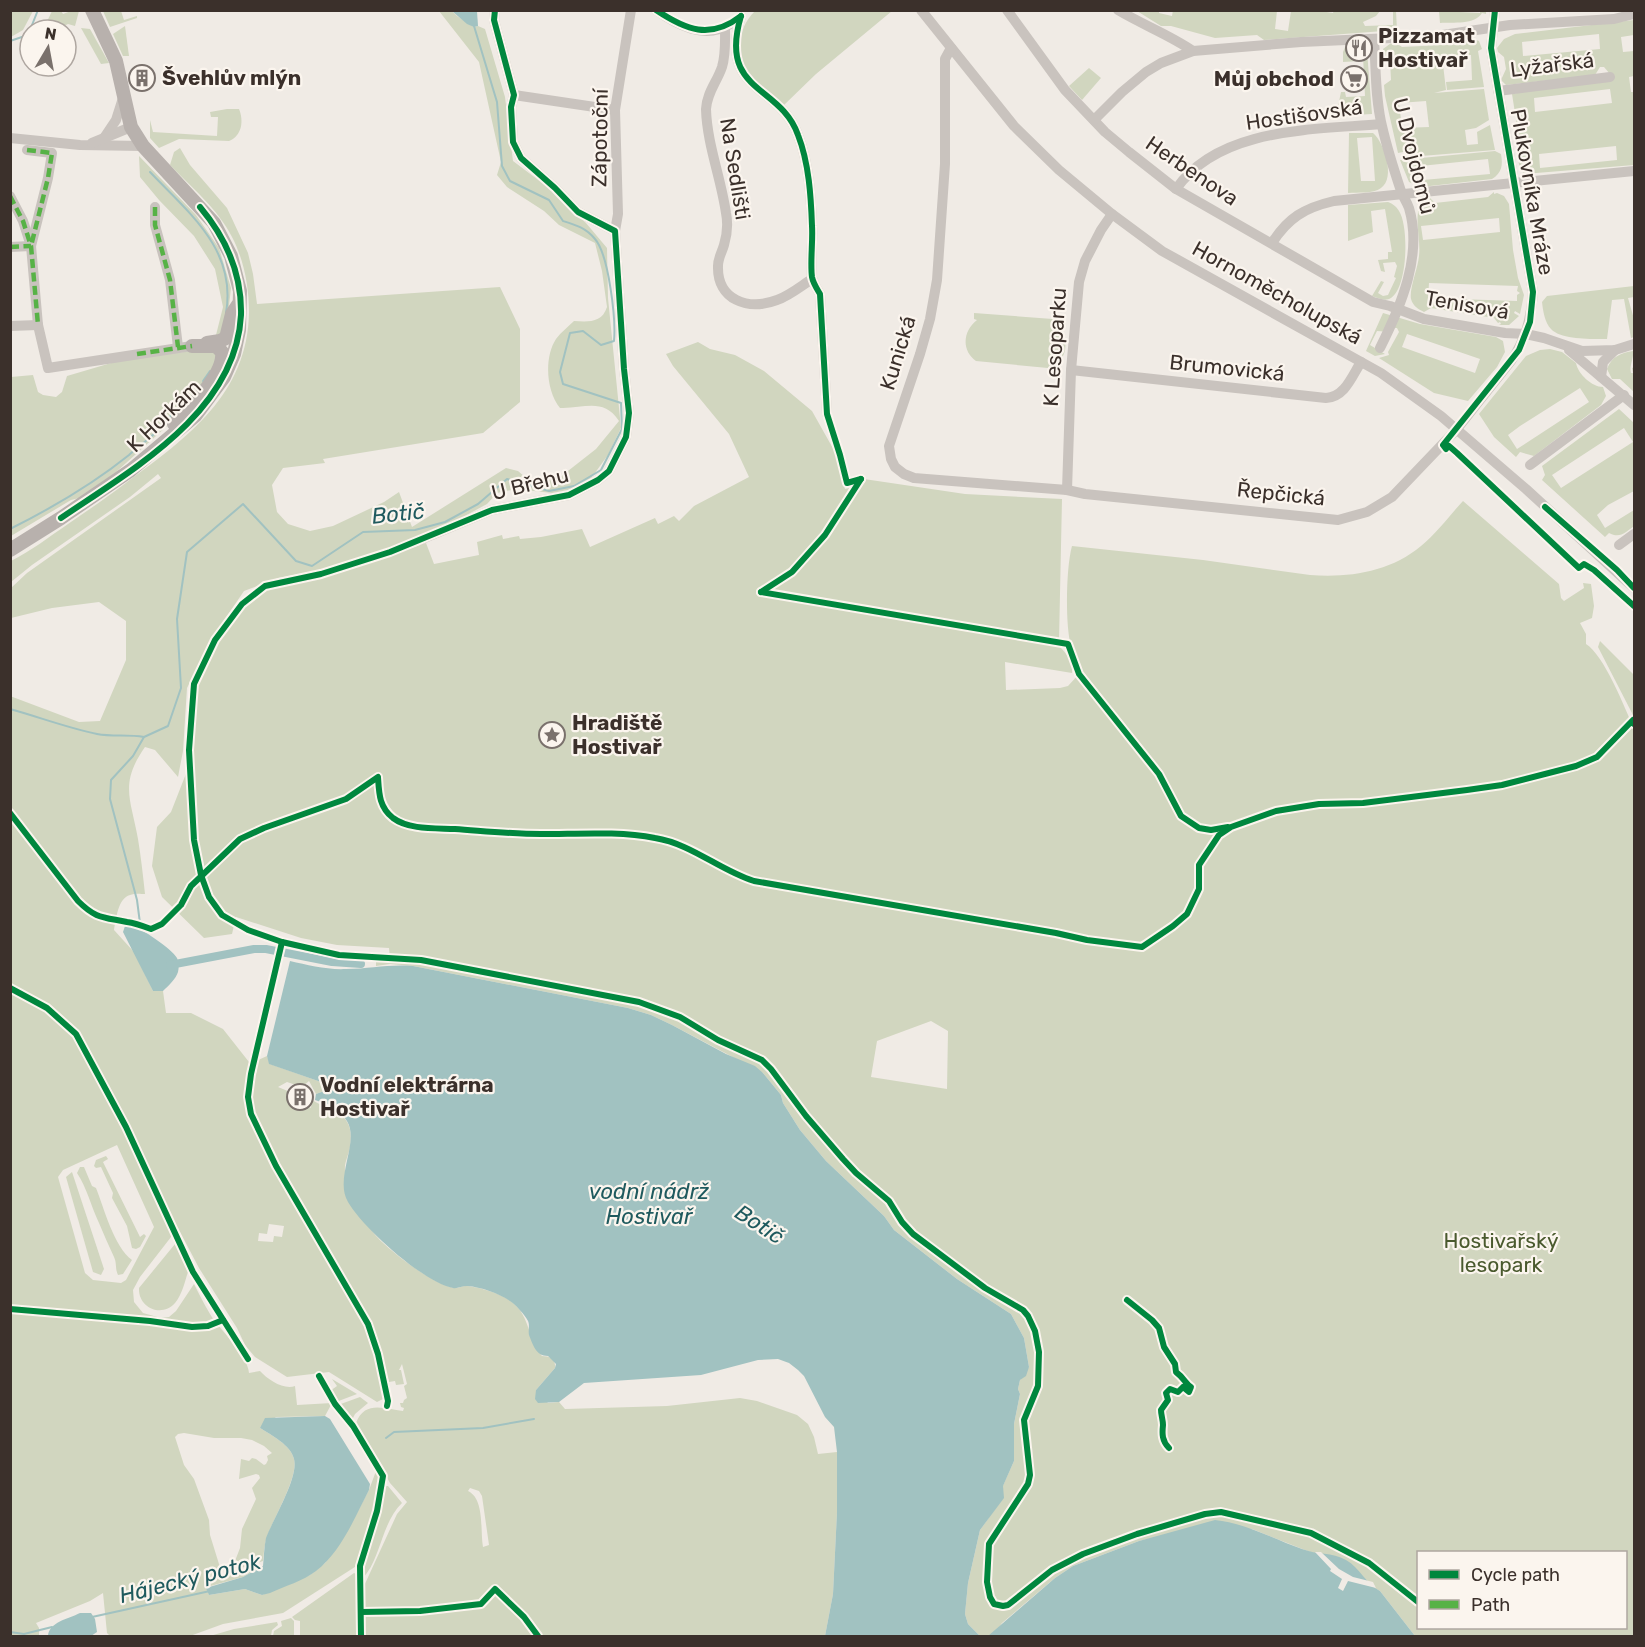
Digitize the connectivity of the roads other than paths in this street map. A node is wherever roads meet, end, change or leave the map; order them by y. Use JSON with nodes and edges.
{"nodes":[{"id":1,"x":92,"y":10,"type":"edge"},
{"id":2,"x":495,"y":10,"type":"edge"},
{"id":3,"x":631,"y":10,"type":"edge"},
{"id":4,"x":656,"y":10,"type":"edge"},
{"id":5,"x":921,"y":10,"type":"edge"},
{"id":6,"x":1007,"y":10,"type":"edge"},
{"id":7,"x":1118,"y":10,"type":"edge"},
{"id":8,"x":1495,"y":10,"type":"edge"},
{"id":9,"x":743,"y":13,"type":"edge"},
{"id":10,"x":1635,"y":14,"type":"edge"},
{"id":11,"x":725,"y":27,"type":"junction"},
{"id":12,"x":1492,"y":28,"type":"junction"},
{"id":13,"x":1374,"y":39,"type":"junction"},
{"id":14,"x":951,"y":48,"type":"junction"},
{"id":15,"x":1192,"y":52,"type":"junction"},
{"id":16,"x":959,"y":58,"type":"junction"},
{"id":17,"x":945,"y":73,"type":"junction"},
{"id":18,"x":1610,"y":77,"type":"dead end"},
{"id":19,"x":1498,"y":91,"type":"junction"},
{"id":20,"x":514,"y":95,"type":"junction"},
{"id":21,"x":123,"y":98,"type":"junction"},
{"id":22,"x":615,"y":110,"type":"junction"},
{"id":23,"x":1094,"y":120,"type":"junction"},
{"id":24,"x":1381,"y":124,"type":"junction"},
{"id":25,"x":131,"y":127,"type":"junction"},
{"id":26,"x":10,"y":138,"type":"edge"},
{"id":27,"x":104,"y":138,"type":"junction"},
{"id":28,"x":90,"y":144,"type":"junction"},
{"id":29,"x":143,"y":146,"type":"junction"},
{"id":30,"x":27,"y":150,"type":"dead end"},
{"id":31,"x":1635,"y":171,"type":"edge"},
{"id":32,"x":1514,"y":183,"type":"junction"},
{"id":33,"x":1176,"y":189,"type":"junction"},
{"id":34,"x":1402,"y":194,"type":"junction"},
{"id":35,"x":10,"y":196,"type":"edge"},
{"id":36,"x":155,"y":207,"type":"dead end"},
{"id":37,"x":1112,"y":214,"type":"junction"},
{"id":38,"x":615,"y":231,"type":"junction"},
{"id":39,"x":1272,"y":243,"type":"junction"},
{"id":40,"x":31,"y":246,"type":"junction"},
{"id":41,"x":10,"y":247,"type":"edge"},
{"id":42,"x":812,"y":279,"type":"junction"},
{"id":43,"x":241,"y":301,"type":"junction"},
{"id":44,"x":1398,"y":309,"type":"junction"},
{"id":45,"x":38,"y":325,"type":"junction"},
{"id":46,"x":10,"y":326,"type":"edge"},
{"id":47,"x":1526,"y":334,"type":"junction"},
{"id":48,"x":1559,"y":343,"type":"junction"},
{"id":49,"x":1635,"y":344,"type":"edge"},
{"id":50,"x":190,"y":346,"type":"junction"},
{"id":51,"x":1380,"y":348,"type":"dead end"},
{"id":52,"x":1615,"y":350,"type":"junction"},
{"id":53,"x":1361,"y":362,"type":"junction"},
{"id":54,"x":1071,"y":370,"type":"junction"},
{"id":55,"x":1601,"y":377,"type":"junction"},
{"id":56,"x":1624,"y":395,"type":"junction"},
{"id":57,"x":1635,"y":405,"type":"edge"},
{"id":58,"x":827,"y":414,"type":"dead end"},
{"id":59,"x":1457,"y":429,"type":"junction"},
{"id":60,"x":168,"y":440,"type":"junction"},
{"id":61,"x":1530,"y":465,"type":"dead end"},
{"id":62,"x":1067,"y":490,"type":"junction"},
{"id":63,"x":1635,"y":534,"type":"edge"},
{"id":64,"x":420,"y":540,"type":"dead end"},
{"id":65,"x":1619,"y":545,"type":"dead end"},
{"id":66,"x":12,"y":550,"type":"edge"},
{"id":67,"x":1635,"y":588,"type":"edge"}],
"edges":[{"from":1,"to":21,"type":"main road","name":"K Horkám"},
{"from":2,"to":20,"type":"street"},
{"from":3,"to":22,"type":"street","name":"Zápotoční"},
{"from":4,"to":11,"type":"street"},
{"from":5,"to":14,"type":"street","name":"Hornoměcholupská"},
{"from":6,"to":23,"type":"street","name":"Herbenova"},
{"from":7,"to":15,"type":"street"},
{"from":8,"to":12,"type":"street","name":"Plukovníka Mráze"},
{"from":9,"to":11,"type":"street"},
{"from":9,"to":42,"type":"street"},
{"from":10,"to":12,"type":"street"},
{"from":11,"to":42,"type":"street","name":"Na Sedlišti"},
{"from":12,"to":13,"type":"street"},
{"from":12,"to":19,"type":"street","name":"Plukovníka Mráze"},
{"from":13,"to":15,"type":"street"},
{"from":13,"to":24,"type":"street","name":"U Dvojdomů"},
{"from":14,"to":16,"type":"street","name":"Hornoměcholupská"},
{"from":14,"to":17,"type":"street","name":"Kunická"},
{"from":15,"to":23,"type":"street"},
{"from":16,"to":17,"type":"street"},
{"from":16,"to":37,"type":"street","name":"Hornoměcholupská"},
{"from":17,"to":62,"type":"street","name":"Kunická"},
{"from":18,"to":19,"type":"street","name":"Lyžařská"},
{"from":19,"to":32,"type":"street","name":"Plukovníka Mráze"},
{"from":20,"to":22,"type":"street"},
{"from":20,"to":38,"type":"street"},
{"from":21,"to":25,"type":"main road","name":"K Horkám"},
{"from":21,"to":27,"type":"street"},
{"from":22,"to":38,"type":"street","name":"Zápotoční"},
{"from":23,"to":33,"type":"street","name":"Herbenova"},
{"from":24,"to":33,"type":"street","name":"Hostišovská"},
{"from":24,"to":34,"type":"street","name":"U Dvojdomů"},
{"from":25,"to":27,"type":"street"},
{"from":25,"to":29,"type":"main road","name":"K Horkám"},
{"from":26,"to":28,"type":"street"},
{"from":27,"to":28,"type":"street"},
{"from":28,"to":29,"type":"street"},
{"from":29,"to":43,"type":"main road","name":"K Horkám"},
{"from":30,"to":40,"type":"street"},
{"from":31,"to":32,"type":"street"},
{"from":32,"to":34,"type":"street"},
{"from":32,"to":47,"type":"street","name":"Plukovníka Mráze"},
{"from":33,"to":39,"type":"street","name":"Herbenova"},
{"from":34,"to":39,"type":"street"},
{"from":34,"to":44,"type":"street","name":"U Dvojdomů"},
{"from":35,"to":40,"type":"street"},
{"from":36,"to":50,"type":"street"},
{"from":37,"to":53,"type":"street","name":"Hornoměcholupská"},
{"from":37,"to":54,"type":"street","name":"K Lesoparku"},
{"from":38,"to":64,"type":"street","name":"U Břehu"},
{"from":39,"to":44,"type":"street","name":"Herbenova"},
{"from":40,"to":41,"type":"street"},
{"from":40,"to":45,"type":"street"},
{"from":42,"to":58,"type":"street"},
{"from":43,"to":50,"type":"main road"},
{"from":43,"to":60,"type":"main road","name":"K Horkám"},
{"from":44,"to":47,"type":"street","name":"Tenisová"},
{"from":44,"to":51,"type":"street","name":"U Dvojdomů"},
{"from":45,"to":46,"type":"street"},
{"from":45,"to":50,"type":"street"},
{"from":47,"to":48,"type":"street","name":"Tenisová"},
{"from":47,"to":59,"type":"street","name":"Plukovníka Mráze"},
{"from":48,"to":52,"type":"street","name":"Tenisová"},
{"from":48,"to":55,"type":"street"},
{"from":49,"to":52,"type":"street","name":"Tenisová"},
{"from":50,"to":60,"type":"main road"},
{"from":52,"to":55,"type":"street"},
{"from":53,"to":54,"type":"street","name":"Brumovická"},
{"from":53,"to":59,"type":"street","name":"Hornoměcholupská"},
{"from":54,"to":62,"type":"street","name":"K Lesoparku"},
{"from":55,"to":56,"type":"street"},
{"from":56,"to":57,"type":"street"},
{"from":56,"to":61,"type":"street"},
{"from":59,"to":62,"type":"street","name":"Řepčická"},
{"from":59,"to":67,"type":"street","name":"Hornoměcholupská"},
{"from":60,"to":66,"type":"main road","name":"K Horkám"},
{"from":63,"to":65,"type":"street"}]}
